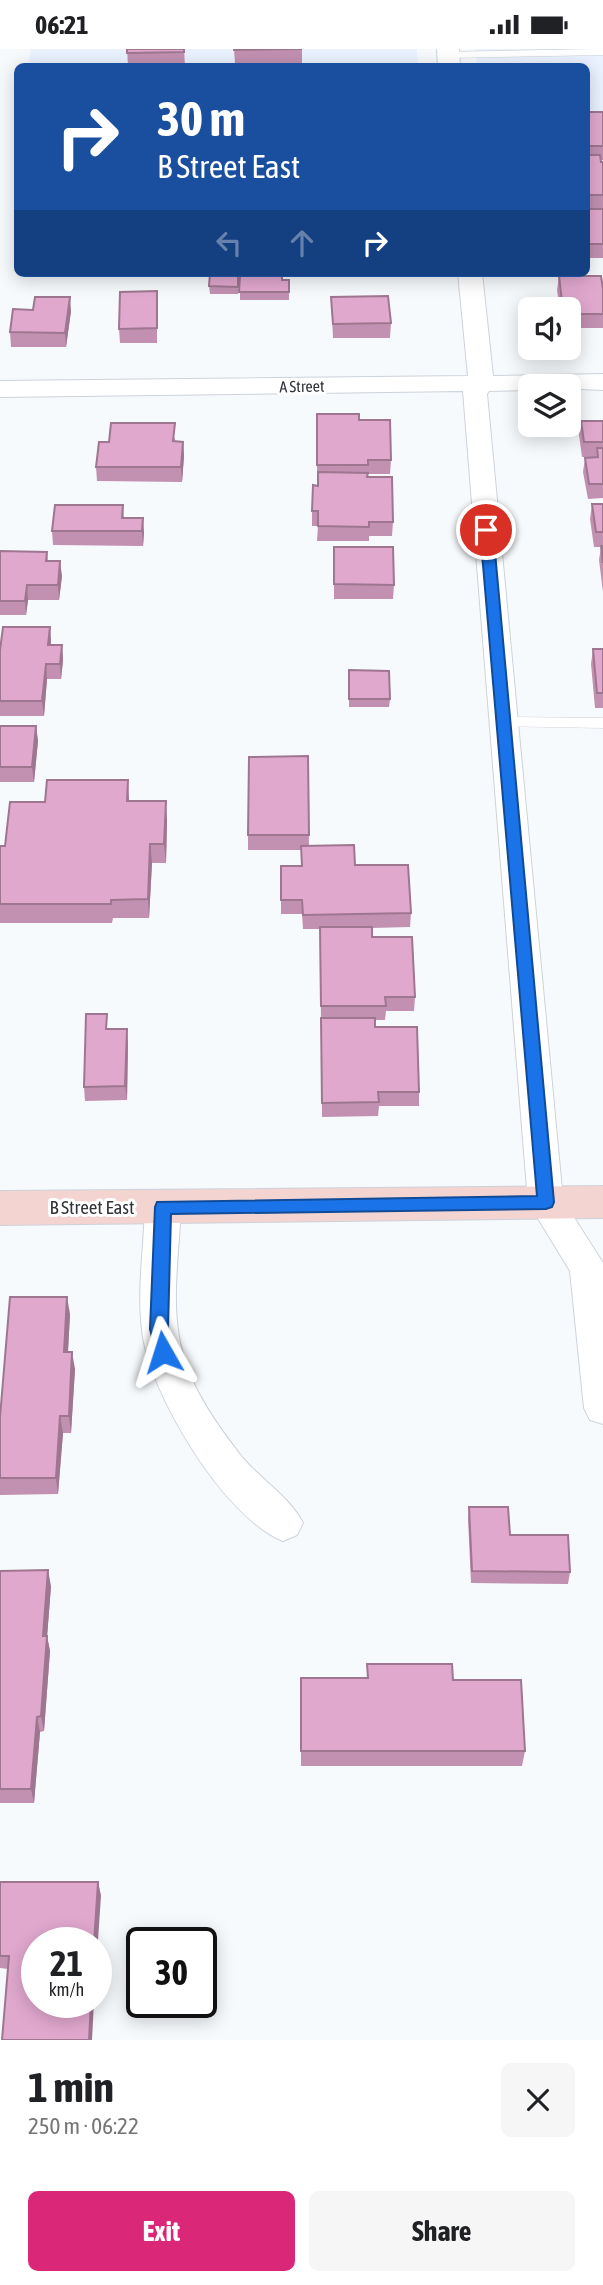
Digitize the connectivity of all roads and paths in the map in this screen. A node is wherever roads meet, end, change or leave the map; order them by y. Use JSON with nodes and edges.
{"nodes":[{"id":1,"x":603,"y":52,"type":"edge"},
{"id":2,"x":448,"y":57,"type":"edge"},
{"id":3,"x":470,"y":277,"type":"edge"},
{"id":4,"x":603,"y":382,"type":"edge"},
{"id":5,"x":481,"y":384,"type":"junction"},
{"id":6,"x":0,"y":389,"type":"edge"},
{"id":7,"x":503,"y":722,"type":"junction"},
{"id":8,"x":603,"y":723,"type":"edge"},
{"id":9,"x":546,"y":1202,"type":"junction"},
{"id":10,"x":603,"y":1202,"type":"edge"},
{"id":11,"x":163,"y":1207,"type":"junction"},
{"id":12,"x":0,"y":1208,"type":"edge"},
{"id":13,"x":603,"y":1408,"type":"edge"},
{"id":14,"x":283,"y":1523,"type":"dead end"}],
"edges":[{"from":1,"to":2,"type":"lane"},
{"from":3,"to":5,"type":"street"},
{"from":4,"to":5,"type":"street","name":"A Street"},
{"from":5,"to":6,"type":"street","name":"A Street"},
{"from":5,"to":7,"type":"street"},
{"from":7,"to":8,"type":"lane"},
{"from":7,"to":9,"type":"street"},
{"from":9,"to":10,"type":"street","name":"B Street East"},
{"from":9,"to":11,"type":"street","name":"B Street East"},
{"from":9,"to":13,"type":"street"},
{"from":11,"to":12,"type":"street","name":"B Street East"},
{"from":11,"to":14,"type":"street"}]}
